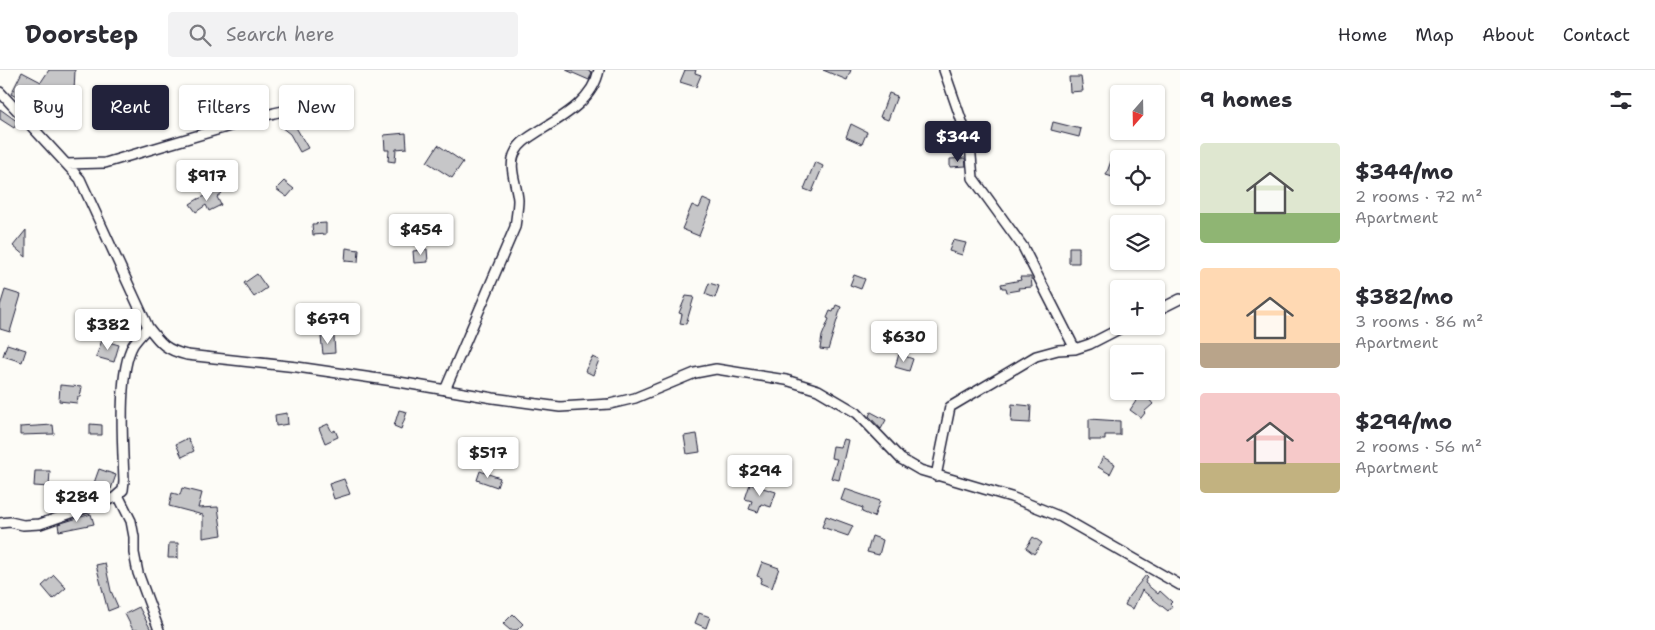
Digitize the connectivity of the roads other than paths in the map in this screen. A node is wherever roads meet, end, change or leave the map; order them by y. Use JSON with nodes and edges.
{"nodes":[{"id":1,"x":599,"y":70,"type":"edge"},
{"id":2,"x":944,"y":70,"type":"edge"},
{"id":3,"x":0,"y":92,"type":"edge"},
{"id":4,"x":279,"y":112,"type":"edge"},
{"id":5,"x":67,"y":164,"type":"junction"},
{"id":6,"x":1180,"y":299,"type":"edge"},
{"id":7,"x":1165,"y":306,"type":"edge"},
{"id":8,"x":148,"y":327,"type":"junction"},
{"id":9,"x":1110,"y":334,"type":"edge"},
{"id":10,"x":1075,"y":349,"type":"junction"},
{"id":11,"x":445,"y":390,"type":"junction"},
{"id":12,"x":936,"y":476,"type":"junction"},
{"id":13,"x":118,"y":495,"type":"junction"},
{"id":14,"x":0,"y":523,"type":"edge"},
{"id":15,"x":1180,"y":584,"type":"edge"},
{"id":16,"x":159,"y":630,"type":"edge"}],
"edges":[{"from":1,"to":11,"type":"street"},
{"from":2,"to":10,"type":"street"},
{"from":3,"to":5,"type":"street"},
{"from":4,"to":5,"type":"street"},
{"from":5,"to":8,"type":"street"},
{"from":6,"to":7,"type":"street"},
{"from":8,"to":11,"type":"street"},
{"from":8,"to":13,"type":"street"},
{"from":9,"to":10,"type":"street"},
{"from":10,"to":12,"type":"street"},
{"from":11,"to":12,"type":"street"},
{"from":12,"to":15,"type":"street"},
{"from":13,"to":14,"type":"street"},
{"from":13,"to":16,"type":"street"}]}
